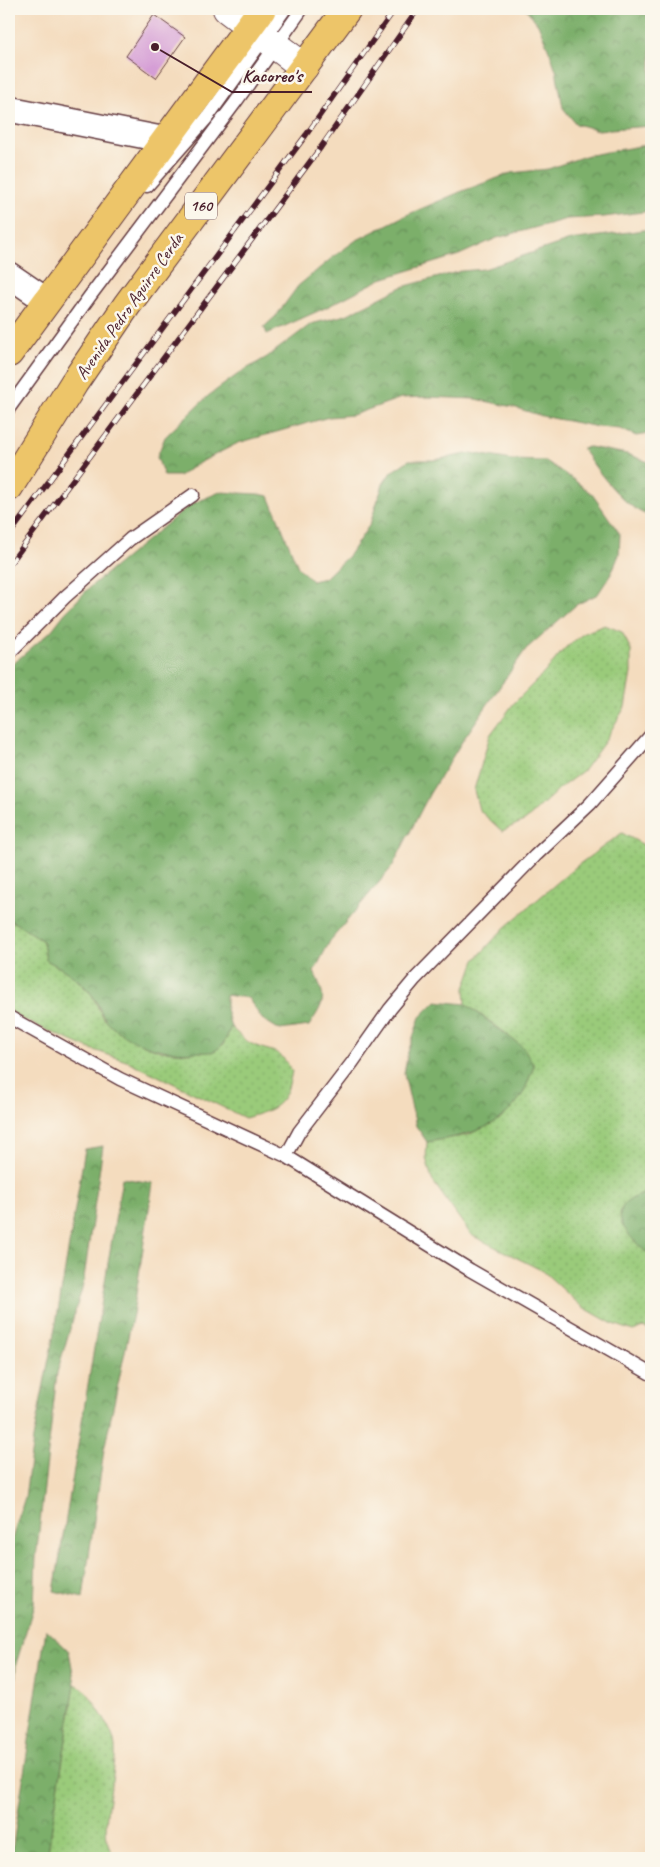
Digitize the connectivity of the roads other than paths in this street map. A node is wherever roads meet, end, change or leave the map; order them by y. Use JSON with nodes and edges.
{"nodes":[{"id":1,"x":227,"y":9,"type":"edge"},
{"id":2,"x":285,"y":9,"type":"edge"},
{"id":3,"x":302,"y":9,"type":"edge"},
{"id":4,"x":347,"y":9,"type":"edge"},
{"id":5,"x":263,"y":30,"type":"edge"},
{"id":6,"x":304,"y":67,"type":"junction"},
{"id":7,"x":9,"y":109,"type":"edge"},
{"id":8,"x":166,"y":140,"type":"junction"},
{"id":9,"x":73,"y":267,"type":"junction"},
{"id":10,"x":9,"y":274,"type":"edge"},
{"id":11,"x":47,"y":301,"type":"junction"},
{"id":12,"x":9,"y":353,"type":"edge"},
{"id":13,"x":9,"y":408,"type":"edge"},
{"id":14,"x":9,"y":487,"type":"edge"},
{"id":15,"x":193,"y":494,"type":"dead end"},
{"id":16,"x":9,"y":653,"type":"edge"},
{"id":17,"x":651,"y":735,"type":"edge"},
{"id":18,"x":9,"y":1017,"type":"edge"},
{"id":19,"x":286,"y":1156,"type":"junction"},
{"id":20,"x":651,"y":1374,"type":"edge"}],
"edges":[{"from":1,"to":5,"type":"street"},
{"from":2,"to":5,"type":"lane"},
{"from":3,"to":5,"type":"lane"},
{"from":4,"to":6,"type":"highway","name":"Avenida Pedro Aguirre Cerda","number":"160"},
{"from":5,"to":6,"type":"street"},
{"from":5,"to":8,"type":"highway"},
{"from":5,"to":9,"type":"lane"},
{"from":5,"to":13,"type":"lane"},
{"from":6,"to":14,"type":"highway","name":"Avenida Pedro Aguirre Cerda","number":"160"},
{"from":7,"to":8,"type":"street"},
{"from":8,"to":9,"type":"highway"},
{"from":9,"to":11,"type":"highway"},
{"from":10,"to":11,"type":"street"},
{"from":11,"to":12,"type":"highway"},
{"from":15,"to":16,"type":"lane"},
{"from":17,"to":19,"type":"lane"},
{"from":18,"to":19,"type":"lane"},
{"from":19,"to":20,"type":"lane"}]}
